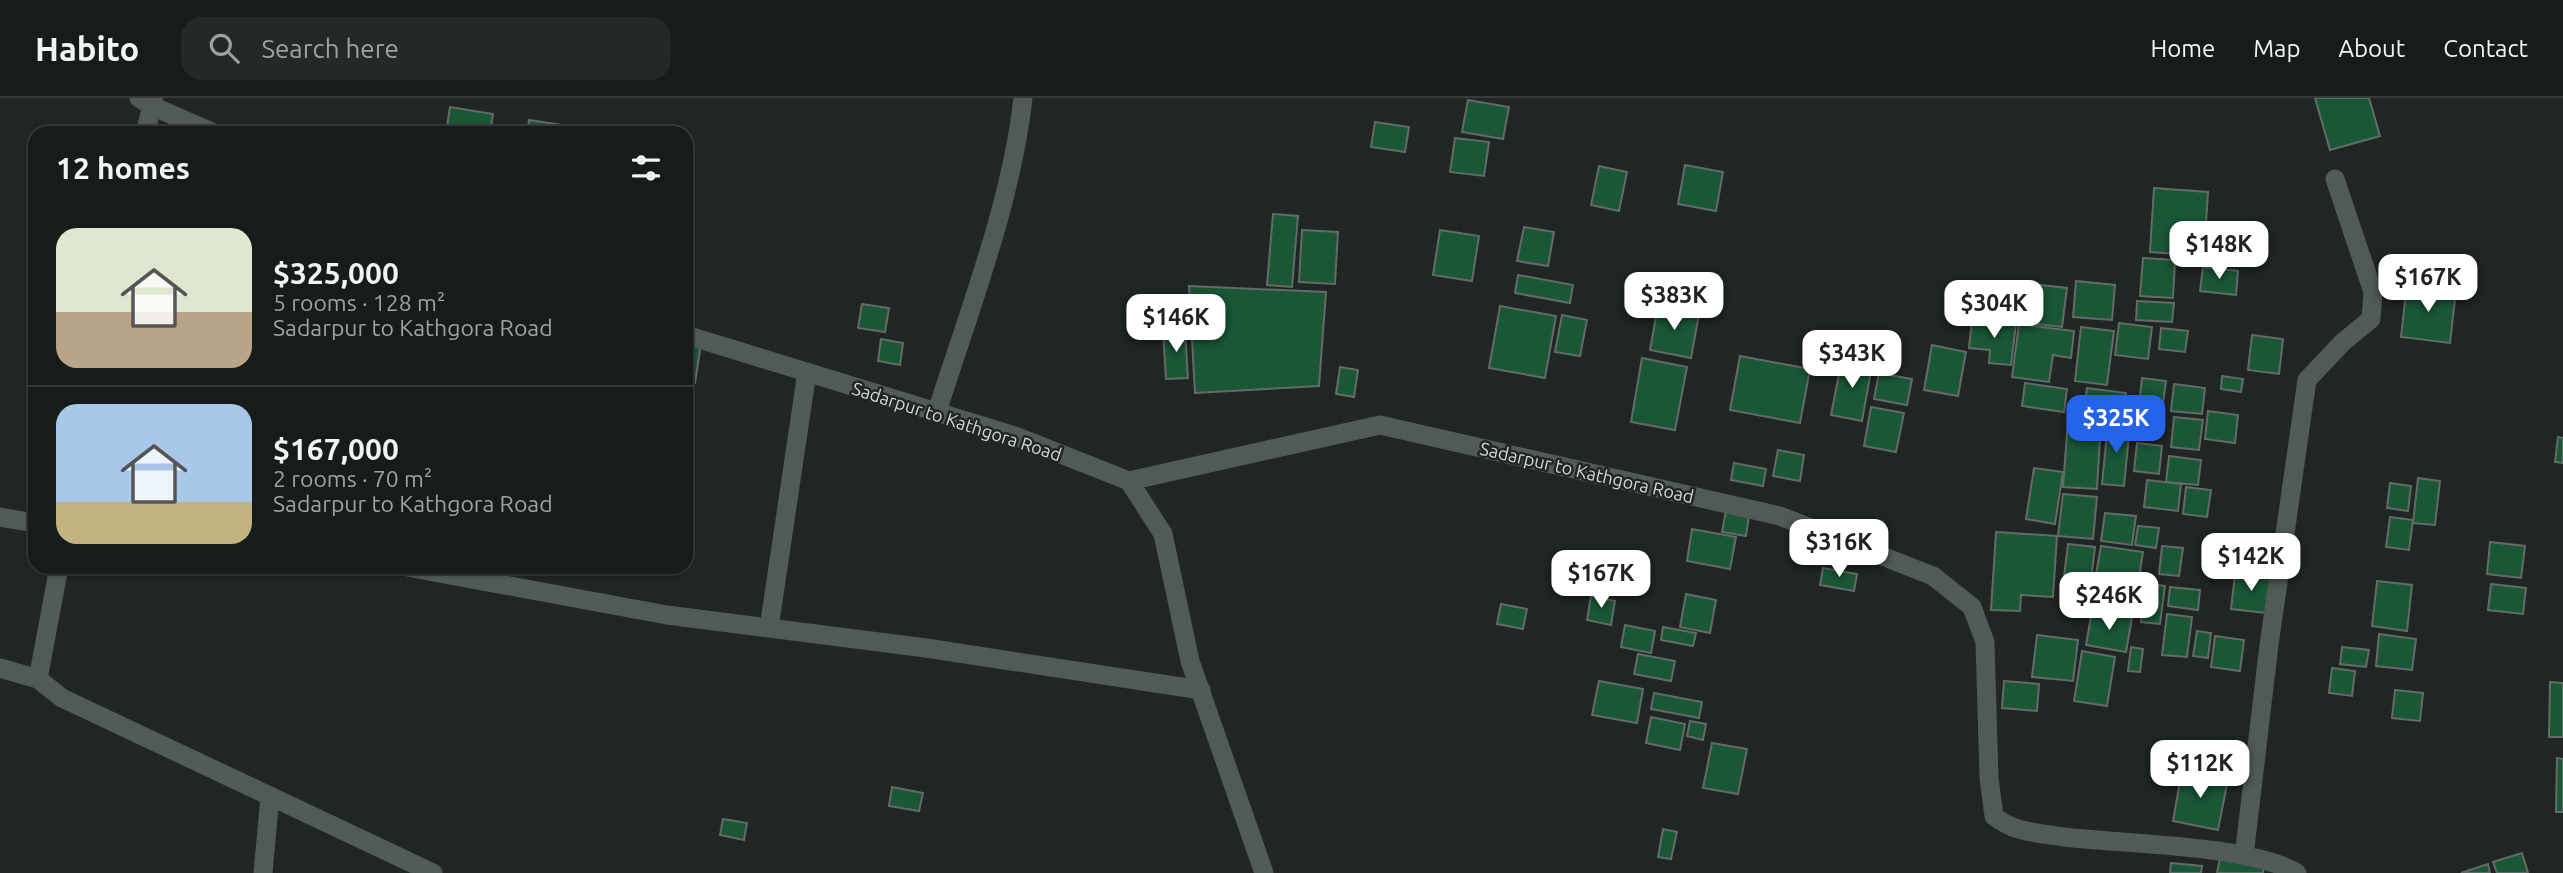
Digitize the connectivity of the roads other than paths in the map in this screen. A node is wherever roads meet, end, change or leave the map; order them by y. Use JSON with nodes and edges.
{"nodes":[{"id":1,"x":1023,"y":98,"type":"edge"},
{"id":2,"x":148,"y":101,"type":"edge"},
{"id":3,"x":146,"y":126,"type":"edge"},
{"id":4,"x":200,"y":126,"type":"edge"},
{"id":5,"x":2335,"y":179,"type":"dead end"},
{"id":6,"x":693,"y":337,"type":"edge"},
{"id":7,"x":807,"y":372,"type":"junction"},
{"id":8,"x":937,"y":412,"type":"junction"},
{"id":9,"x":1129,"y":481,"type":"junction"},
{"id":10,"x":0,"y":517,"type":"edge"},
{"id":11,"x":28,"y":522,"type":"edge"},
{"id":12,"x":58,"y":574,"type":"edge"},
{"id":13,"x":445,"y":574,"type":"edge"},
{"id":14,"x":769,"y":628,"type":"junction"},
{"id":15,"x":0,"y":668,"type":"edge"},
{"id":16,"x":38,"y":679,"type":"junction"},
{"id":17,"x":1201,"y":690,"type":"junction"},
{"id":18,"x":270,"y":796,"type":"junction"},
{"id":19,"x":2245,"y":856,"type":"junction"},
{"id":20,"x":263,"y":873,"type":"edge"},
{"id":21,"x":433,"y":873,"type":"edge"},
{"id":22,"x":1264,"y":873,"type":"edge"},
{"id":23,"x":2297,"y":873,"type":"edge"}],
"edges":[{"from":1,"to":8,"type":"street"},
{"from":2,"to":3,"type":"street"},
{"from":2,"to":4,"type":"street"},
{"from":5,"to":19,"type":"street"},
{"from":6,"to":7,"type":"street","name":"Sadarpur to Kathgora Road"},
{"from":7,"to":8,"type":"street","name":"Sadarpur to Kathgora Road"},
{"from":7,"to":14,"type":"street"},
{"from":8,"to":9,"type":"street","name":"Sadarpur to Kathgora Road"},
{"from":9,"to":17,"type":"street"},
{"from":9,"to":19,"type":"street","name":"Sadarpur to Kathgora Road"},
{"from":10,"to":11,"type":"street"},
{"from":12,"to":16,"type":"street"},
{"from":13,"to":14,"type":"street"},
{"from":14,"to":17,"type":"street"},
{"from":15,"to":16,"type":"street"},
{"from":16,"to":18,"type":"street"},
{"from":17,"to":22,"type":"street"},
{"from":18,"to":20,"type":"street"},
{"from":18,"to":21,"type":"street"},
{"from":19,"to":23,"type":"street","name":"Sadarpur to Kathgora Road"}]}
